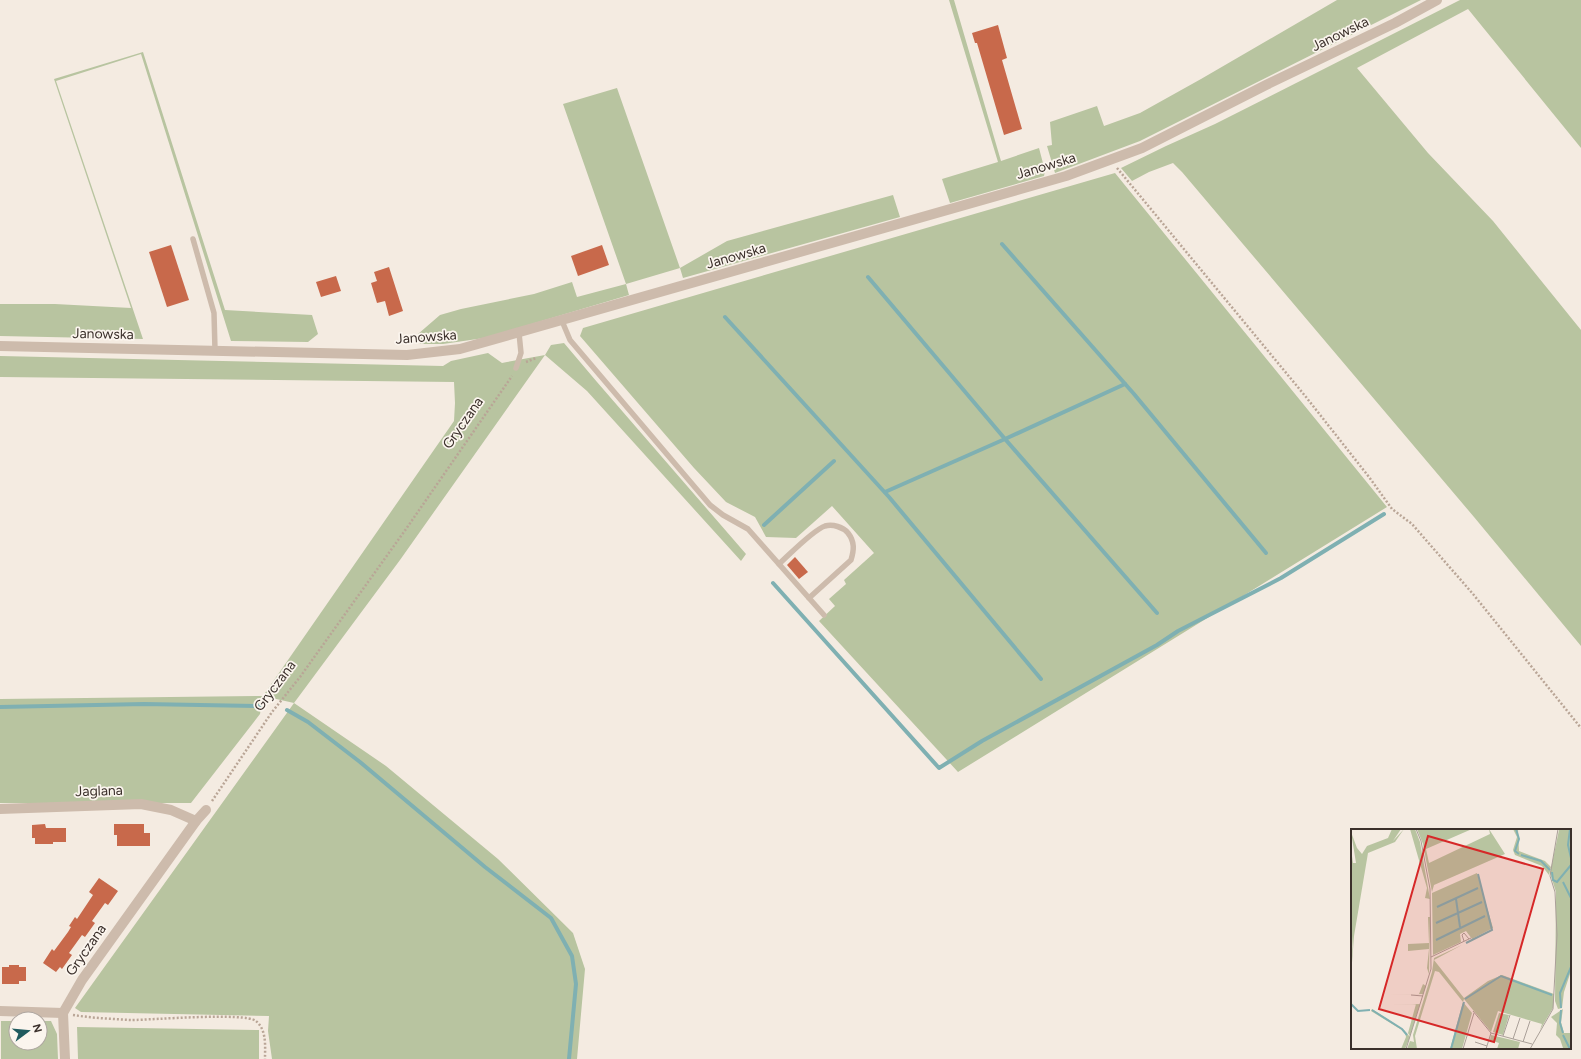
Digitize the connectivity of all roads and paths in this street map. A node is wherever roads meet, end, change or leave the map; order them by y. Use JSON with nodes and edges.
{"nodes":[{"id":1,"x":1437,"y":0,"type":"edge"},
{"id":2,"x":1114,"y":158,"type":"junction"},
{"id":3,"x":193,"y":239,"type":"dead end"},
{"id":4,"x":562,"y":321,"type":"junction"},
{"id":5,"x":518,"y":334,"type":"junction"},
{"id":6,"x":0,"y":346,"type":"edge"},
{"id":7,"x":215,"y":350,"type":"junction"},
{"id":8,"x":516,"y":368,"type":"joint"},
{"id":9,"x":779,"y":564,"type":"junction"},
{"id":10,"x":809,"y":598,"type":"junction"},
{"id":11,"x":824,"y":615,"type":"dead end"},
{"id":12,"x":1581,"y":728,"type":"edge"},
{"id":13,"x":0,"y":809,"type":"edge"},
{"id":14,"x":206,"y":810,"type":"joint"},
{"id":15,"x":196,"y":822,"type":"junction"},
{"id":16,"x":0,"y":1011,"type":"edge"},
{"id":17,"x":63,"y":1013,"type":"junction"},
{"id":18,"x":65,"y":1059,"type":"edge"},
{"id":19,"x":265,"y":1059,"type":"edge"}],
"edges":[{"from":1,"to":2,"type":"street","name":"Janowska"},
{"from":2,"to":4,"type":"street","name":"Janowska"},
{"from":2,"to":12,"type":"path"},
{"from":3,"to":7,"type":"lane"},
{"from":4,"to":5,"type":"street","name":"Janowska"},
{"from":4,"to":9,"type":"lane"},
{"from":5,"to":7,"type":"street","name":"Janowska"},
{"from":5,"to":8,"type":"lane"},
{"from":6,"to":7,"type":"street","name":"Janowska"},
{"from":8,"to":14,"type":"path","name":"Gryczana"},
{"from":9,"to":10,"type":"lane"},
{"from":9,"to":10,"type":"lane"},
{"from":10,"to":11,"type":"lane"},
{"from":13,"to":15,"type":"street","name":"Jaglana"},
{"from":14,"to":15,"type":"street","name":"Gryczana"},
{"from":15,"to":17,"type":"street","name":"Gryczana"},
{"from":16,"to":17,"type":"street"},
{"from":17,"to":18,"type":"street"},
{"from":17,"to":19,"type":"path"}]}
